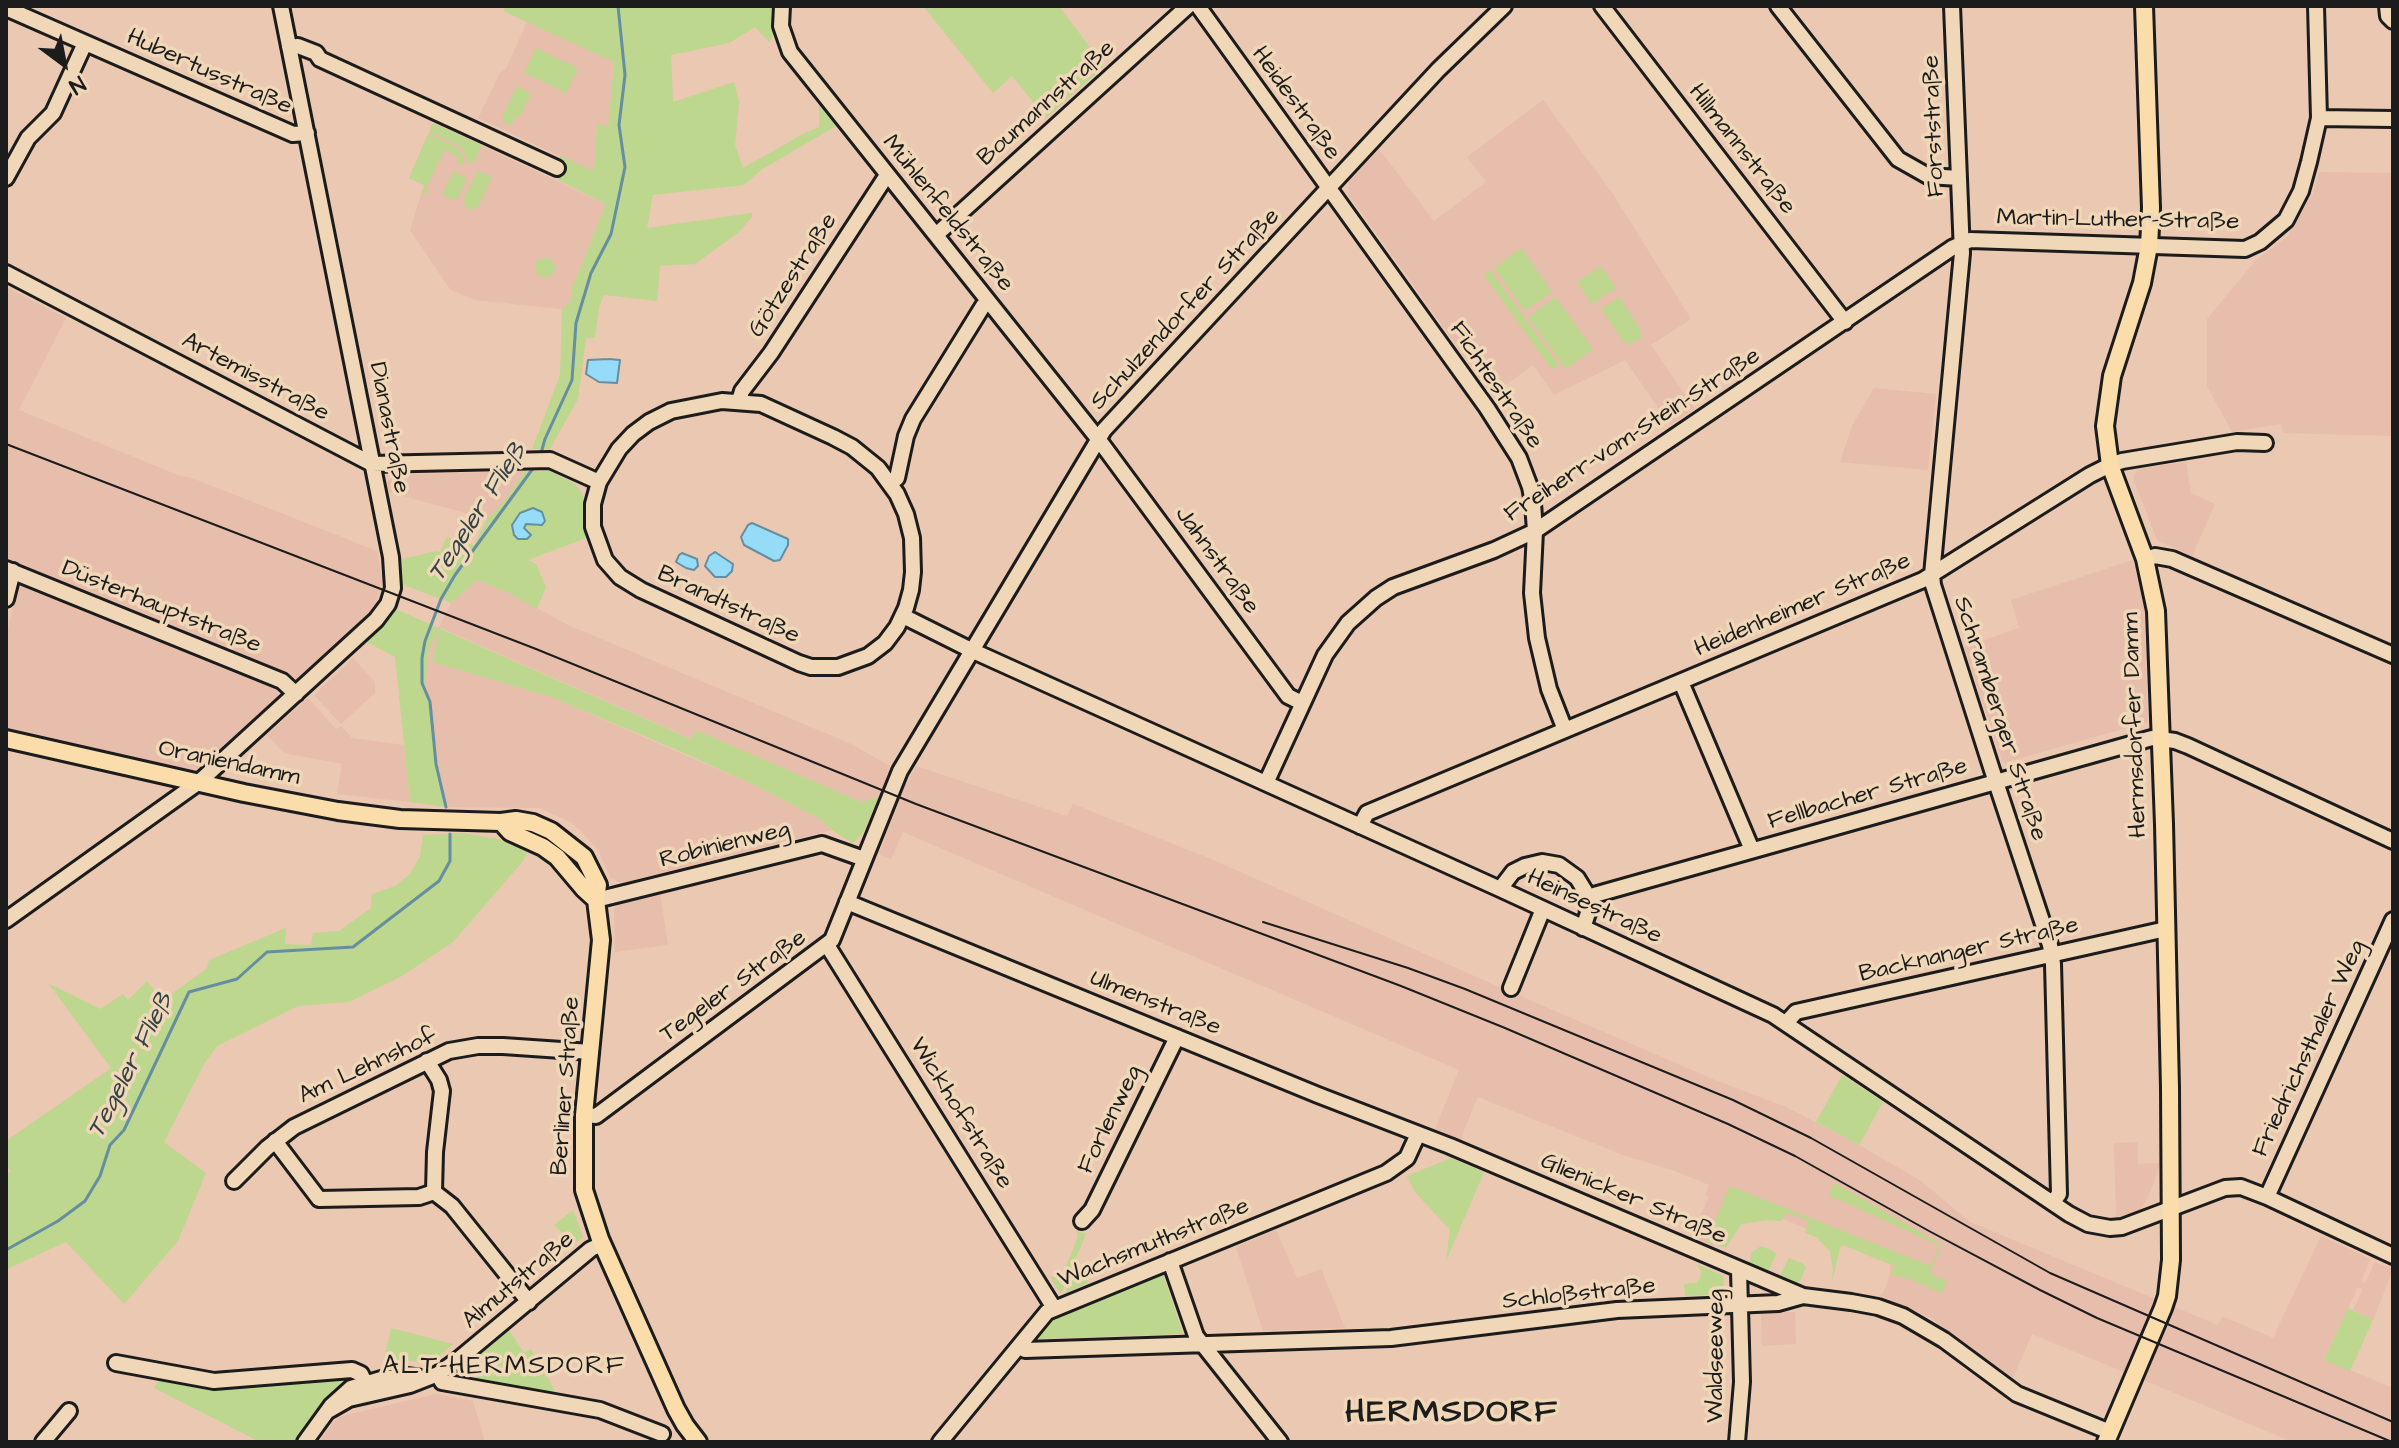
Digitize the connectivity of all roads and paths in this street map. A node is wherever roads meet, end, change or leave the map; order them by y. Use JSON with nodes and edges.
{"nodes":[{"id":1,"x":281,"y":6,"type":"edge"},
{"id":2,"x":782,"y":6,"type":"edge"},
{"id":3,"x":1188,"y":6,"type":"edge"},
{"id":4,"x":1198,"y":6,"type":"edge"},
{"id":5,"x":1504,"y":6,"type":"edge"},
{"id":6,"x":1602,"y":6,"type":"edge"},
{"id":7,"x":1778,"y":6,"type":"edge"},
{"id":8,"x":1952,"y":6,"type":"edge"},
{"id":9,"x":2144,"y":6,"type":"edge"},
{"id":10,"x":2316,"y":6,"type":"edge"},
{"id":11,"x":2387,"y":6,"type":"edge"},
{"id":12,"x":6,"y":8,"type":"edge"},
{"id":13,"x":2393,"y":21,"type":"edge"},
{"id":14,"x":85,"y":43,"type":"junction"},
{"id":15,"x":289,"y":47,"type":"junction"},
{"id":16,"x":320,"y":59,"type":"junction"},
{"id":17,"x":295,"y":73,"type":"junction"},
{"id":18,"x":2319,"y":118,"type":"junction"},
{"id":19,"x":2393,"y":119,"type":"edge"},
{"id":20,"x":307,"y":133,"type":"junction"},
{"id":21,"x":557,"y":168,"type":"dead end"},
{"id":22,"x":887,"y":175,"type":"junction"},
{"id":23,"x":6,"y":178,"type":"edge"},
{"id":24,"x":1959,"y":178,"type":"junction"},
{"id":25,"x":1329,"y":188,"type":"junction"},
{"id":26,"x":936,"y":235,"type":"junction"},
{"id":27,"x":1962,"y":243,"type":"junction"},
{"id":28,"x":2149,"y":246,"type":"junction"},
{"id":29,"x":6,"y":273,"type":"edge"},
{"id":30,"x":988,"y":301,"type":"junction"},
{"id":31,"x":1845,"y":322,"type":"junction"},
{"id":32,"x":739,"y":401,"type":"junction"},
{"id":33,"x":1099,"y":440,"type":"junction"},
{"id":34,"x":2265,"y":443,"type":"dead end"},
{"id":35,"x":372,"y":464,"type":"junction"},
{"id":36,"x":2110,"y":465,"type":"junction"},
{"id":37,"x":599,"y":482,"type":"junction"},
{"id":38,"x":891,"y":483,"type":"junction"},
{"id":39,"x":1535,"y":531,"type":"junction"},
{"id":40,"x":2145,"y":559,"type":"junction"},
{"id":41,"x":9,"y":570,"type":"edge"},
{"id":42,"x":1932,"y":575,"type":"junction"},
{"id":43,"x":6,"y":599,"type":"edge"},
{"id":44,"x":903,"y":616,"type":"junction"},
{"id":45,"x":971,"y":650,"type":"junction"},
{"id":46,"x":2393,"y":655,"type":"edge"},
{"id":47,"x":1681,"y":682,"type":"junction"},
{"id":48,"x":296,"y":694,"type":"junction"},
{"id":49,"x":1302,"y":703,"type":"junction"},
{"id":50,"x":1565,"y":730,"type":"junction"},
{"id":51,"x":6,"y":739,"type":"edge"},
{"id":52,"x":2161,"y":739,"type":"junction"},
{"id":53,"x":199,"y":782,"type":"junction"},
{"id":54,"x":1996,"y":782,"type":"junction"},
{"id":55,"x":1266,"y":783,"type":"junction"},
{"id":56,"x":1360,"y":826,"type":"junction"},
{"id":57,"x":2393,"y":841,"type":"edge"},
{"id":58,"x":1752,"y":850,"type":"junction"},
{"id":59,"x":864,"y":856,"type":"junction"},
{"id":60,"x":1500,"y":889,"type":"junction"},
{"id":61,"x":1587,"y":897,"type":"junction"},
{"id":62,"x":596,"y":900,"type":"junction"},
{"id":63,"x":847,"y":902,"type":"junction"},
{"id":64,"x":1543,"y":909,"type":"junction"},
{"id":65,"x":6,"y":920,"type":"edge"},
{"id":66,"x":2393,"y":920,"type":"edge"},
{"id":67,"x":1583,"y":928,"type":"junction"},
{"id":68,"x":2166,"y":929,"type":"junction"},
{"id":69,"x":827,"y":945,"type":"junction"},
{"id":70,"x":2052,"y":954,"type":"junction"},
{"id":71,"x":1511,"y":988,"type":"dead end"},
{"id":72,"x":1786,"y":1023,"type":"junction"},
{"id":73,"x":1177,"y":1037,"type":"junction"},
{"id":74,"x":591,"y":1052,"type":"junction"},
{"id":75,"x":427,"y":1061,"type":"junction"},
{"id":76,"x":584,"y":1115,"type":"junction"},
{"id":77,"x":1418,"y":1134,"type":"junction"},
{"id":78,"x":275,"y":1141,"type":"junction"},
{"id":79,"x":1446,"y":1145,"type":"joint"},
{"id":80,"x":234,"y":1181,"type":"dead end"},
{"id":81,"x":434,"y":1192,"type":"junction"},
{"id":82,"x":2267,"y":1197,"type":"junction"},
{"id":83,"x":2053,"y":1202,"type":"junction"},
{"id":84,"x":2171,"y":1207,"type":"junction"},
{"id":85,"x":1082,"y":1221,"type":"dead end"},
{"id":86,"x":602,"y":1244,"type":"junction"},
{"id":87,"x":2393,"y":1256,"type":"edge"},
{"id":88,"x":1170,"y":1261,"type":"junction"},
{"id":89,"x":1739,"y":1270,"type":"junction"},
{"id":90,"x":1803,"y":1296,"type":"junction"},
{"id":91,"x":529,"y":1302,"type":"junction"},
{"id":92,"x":1740,"y":1305,"type":"junction"},
{"id":93,"x":1054,"y":1308,"type":"junction"},
{"id":94,"x":1020,"y":1345,"type":"junction"},
{"id":95,"x":1202,"y":1345,"type":"junction"},
{"id":96,"x":116,"y":1363,"type":"dead end"},
{"id":97,"x":432,"y":1376,"type":"junction"},
{"id":98,"x":368,"y":1388,"type":"junction"},
{"id":99,"x":69,"y":1411,"type":"dead end"},
{"id":100,"x":662,"y":1434,"type":"dead end"},
{"id":101,"x":2108,"y":1437,"type":"edge"},
{"id":102,"x":43,"y":1442,"type":"edge"},
{"id":103,"x":305,"y":1442,"type":"edge"},
{"id":104,"x":698,"y":1442,"type":"edge"},
{"id":105,"x":940,"y":1442,"type":"edge"},
{"id":106,"x":1280,"y":1442,"type":"edge"},
{"id":107,"x":1737,"y":1442,"type":"edge"}],
"edges":[{"from":1,"to":15,"type":"street","name":"Dianastraße"},
{"from":2,"to":22,"type":"street","name":"Mühlenfeldstraße"},
{"from":3,"to":26,"type":"street","name":"Boumannstraße"},
{"from":4,"to":25,"type":"street","name":"Heidestraße"},
{"from":5,"to":25,"type":"street","name":"Schulzendorfer Straße"},
{"from":6,"to":31,"type":"street","name":"Hillmannstraße"},
{"from":7,"to":24,"type":"street"},
{"from":8,"to":24,"type":"street","name":"Forststraße"},
{"from":9,"to":28,"type":"main road","name":"Hermsdorfer Damm"},
{"from":10,"to":18,"type":"street","name":"Martin-Luther-Straße"},
{"from":11,"to":13,"type":"street"},
{"from":12,"to":14,"type":"street","name":"Hubertusstraße"},
{"from":14,"to":20,"type":"street","name":"Hubertusstraße"},
{"from":14,"to":23,"type":"street"},
{"from":15,"to":16,"type":"street"},
{"from":15,"to":17,"type":"street","name":"Dianastraße"},
{"from":16,"to":17,"type":"street"},
{"from":16,"to":21,"type":"street"},
{"from":17,"to":20,"type":"street","name":"Dianastraße"},
{"from":18,"to":19,"type":"street"},
{"from":18,"to":28,"type":"street","name":"Martin-Luther-Straße"},
{"from":20,"to":35,"type":"street","name":"Dianastraße"},
{"from":22,"to":26,"type":"street","name":"Mühlenfeldstraße"},
{"from":22,"to":32,"type":"street","name":"Götzestraße"},
{"from":24,"to":27,"type":"street","name":"Forststraße"},
{"from":25,"to":33,"type":"street","name":"Schulzendorfer Straße"},
{"from":25,"to":39,"type":"street","name":"Fichtestraße"},
{"from":26,"to":30,"type":"street","name":"Mühlenfeldstraße"},
{"from":27,"to":28,"type":"street","name":"Martin-Luther-Straße"},
{"from":27,"to":31,"type":"street","name":"Freiherr-vom-Stein-Straße"},
{"from":27,"to":42,"type":"street","name":"Schramberger Straße"},
{"from":28,"to":36,"type":"main road","name":"Hermsdorfer Damm"},
{"from":29,"to":35,"type":"street","name":"Artemisstraße"},
{"from":30,"to":33,"type":"street","name":"Mühlenfeldstraße"},
{"from":30,"to":38,"type":"street"},
{"from":31,"to":39,"type":"street","name":"Freiherr-vom-Stein-Straße"},
{"from":32,"to":37,"type":"street","name":"Brandtstraße"},
{"from":32,"to":38,"type":"street","name":"Brandtstraße"},
{"from":33,"to":45,"type":"street","name":"Schulzendorfer Straße"},
{"from":33,"to":49,"type":"street","name":"Jahnstraße"},
{"from":34,"to":36,"type":"street","name":"Heidenheimer Straße"},
{"from":35,"to":37,"type":"street","name":"Artemisstraße"},
{"from":35,"to":48,"type":"street","name":"Dianastraße"},
{"from":36,"to":40,"type":"main road","name":"Hermsdorfer Damm"},
{"from":36,"to":42,"type":"street","name":"Heidenheimer Straße"},
{"from":37,"to":44,"type":"street","name":"Brandtstraße"},
{"from":38,"to":44,"type":"street","name":"Brandtstraße"},
{"from":39,"to":49,"type":"street","name":"Freiherr-vom-Stein-Straße"},
{"from":39,"to":50,"type":"street","name":"Fichtestraße"},
{"from":40,"to":46,"type":"street"},
{"from":40,"to":52,"type":"main road","name":"Hermsdorfer Damm"},
{"from":41,"to":43,"type":"street"},
{"from":41,"to":48,"type":"street","name":"Düsterhauptstraße"},
{"from":42,"to":47,"type":"street","name":"Heidenheimer Straße"},
{"from":42,"to":54,"type":"street","name":"Schramberger Straße"},
{"from":44,"to":45,"type":"street"},
{"from":45,"to":55,"type":"street","name":"Heinsestraße"},
{"from":45,"to":59,"type":"street","name":"Schulzendorfer Straße"},
{"from":47,"to":50,"type":"street","name":"Heidenheimer Straße"},
{"from":47,"to":58,"type":"street"},
{"from":48,"to":53,"type":"street","name":"Dianastraße"},
{"from":49,"to":55,"type":"street","name":"Freiherr-vom-Stein-Straße"},
{"from":50,"to":56,"type":"street","name":"Heidenheimer Straße"},
{"from":51,"to":53,"type":"main road","name":"Oraniendamm"},
{"from":52,"to":54,"type":"street","name":"Fellbacher Straße"},
{"from":52,"to":57,"type":"street"},
{"from":52,"to":68,"type":"main road","name":"Hermsdorfer Damm"},
{"from":53,"to":62,"type":"main road","name":"Oraniendamm"},
{"from":53,"to":65,"type":"street","name":"Dianastraße"},
{"from":54,"to":58,"type":"street","name":"Fellbacher Straße"},
{"from":54,"to":70,"type":"street","name":"Schramberger Straße"},
{"from":55,"to":56,"type":"street","name":"Heinsestraße"},
{"from":56,"to":60,"type":"street","name":"Heinsestraße"},
{"from":58,"to":61,"type":"street","name":"Fellbacher Straße"},
{"from":59,"to":62,"type":"street","name":"Robinienweg"},
{"from":59,"to":63,"type":"street","name":"Tegeler Straße"},
{"from":60,"to":61,"type":"street"},
{"from":60,"to":64,"type":"street","name":"Heinsestraße"},
{"from":61,"to":67,"type":"street"},
{"from":62,"to":74,"type":"main road","name":"Berliner Straße"},
{"from":63,"to":69,"type":"street","name":"Tegeler Straße"},
{"from":63,"to":73,"type":"street","name":"Ulmenstraße"},
{"from":64,"to":67,"type":"street","name":"Heinsestraße"},
{"from":64,"to":71,"type":"street"},
{"from":66,"to":82,"type":"street","name":"Friedrichsthaler Weg"},
{"from":67,"to":72,"type":"street","name":"Heinsestraße"},
{"from":68,"to":70,"type":"street","name":"Backnanger Straße"},
{"from":68,"to":84,"type":"main road","name":"Hermsdorfer Damm"},
{"from":69,"to":76,"type":"street","name":"Tegeler Straße"},
{"from":69,"to":93,"type":"street","name":"Wickhofstraße"},
{"from":70,"to":72,"type":"street","name":"Backnanger Straße"},
{"from":70,"to":83,"type":"street","name":"Schramberger Straße"},
{"from":72,"to":83,"type":"street","name":"Heinsestraße"},
{"from":73,"to":77,"type":"street","name":"Ulmenstraße"},
{"from":73,"to":85,"type":"street","name":"Forlenweg"},
{"from":74,"to":75,"type":"street","name":"Am Lehnshof"},
{"from":74,"to":76,"type":"main road","name":"Berliner Straße"},
{"from":75,"to":78,"type":"street","name":"Am Lehnshof"},
{"from":75,"to":81,"type":"street"},
{"from":76,"to":86,"type":"main road","name":"Berliner Straße"},
{"from":77,"to":79,"type":"street","name":"Ulmenstraße"},
{"from":77,"to":88,"type":"street","name":"Wachsmuthstraße"},
{"from":78,"to":80,"type":"street","name":"Am Lehnshof"},
{"from":78,"to":81,"type":"street"},
{"from":79,"to":89,"type":"street","name":"Glienicker Straße"},
{"from":81,"to":91,"type":"street"},
{"from":82,"to":84,"type":"street","name":"Heinsestraße"},
{"from":82,"to":87,"type":"street","name":"Heinsestraße"},
{"from":83,"to":84,"type":"street","name":"Heinsestraße"},
{"from":84,"to":101,"type":"main road","name":"Hermsdorfer Damm"},
{"from":86,"to":91,"type":"street","name":"Almutstraße"},
{"from":86,"to":104,"type":"main road","name":"Berliner Straße"},
{"from":88,"to":93,"type":"street","name":"Wachsmuthstraße"},
{"from":88,"to":95,"type":"street"},
{"from":89,"to":90,"type":"street","name":"Glienicker Straße"},
{"from":89,"to":92,"type":"street","name":"Waldseeweg"},
{"from":90,"to":92,"type":"street","name":"Schloßstraße"},
{"from":90,"to":101,"type":"street","name":"Schloßstraße"},
{"from":91,"to":97,"type":"street","name":"Almutstraße"},
{"from":92,"to":95,"type":"street","name":"Schloßstraße"},
{"from":92,"to":107,"type":"street","name":"Waldseeweg"},
{"from":93,"to":94,"type":"street","name":"Wachsmuthstraße"},
{"from":94,"to":95,"type":"street","name":"Schloßstraße"},
{"from":94,"to":105,"type":"street","name":"Wachsmuthstraße"},
{"from":95,"to":106,"type":"street"},
{"from":96,"to":98,"type":"street"},
{"from":97,"to":98,"type":"street"},
{"from":97,"to":100,"type":"street"},
{"from":98,"to":103,"type":"street"},
{"from":99,"to":102,"type":"street"}]}
